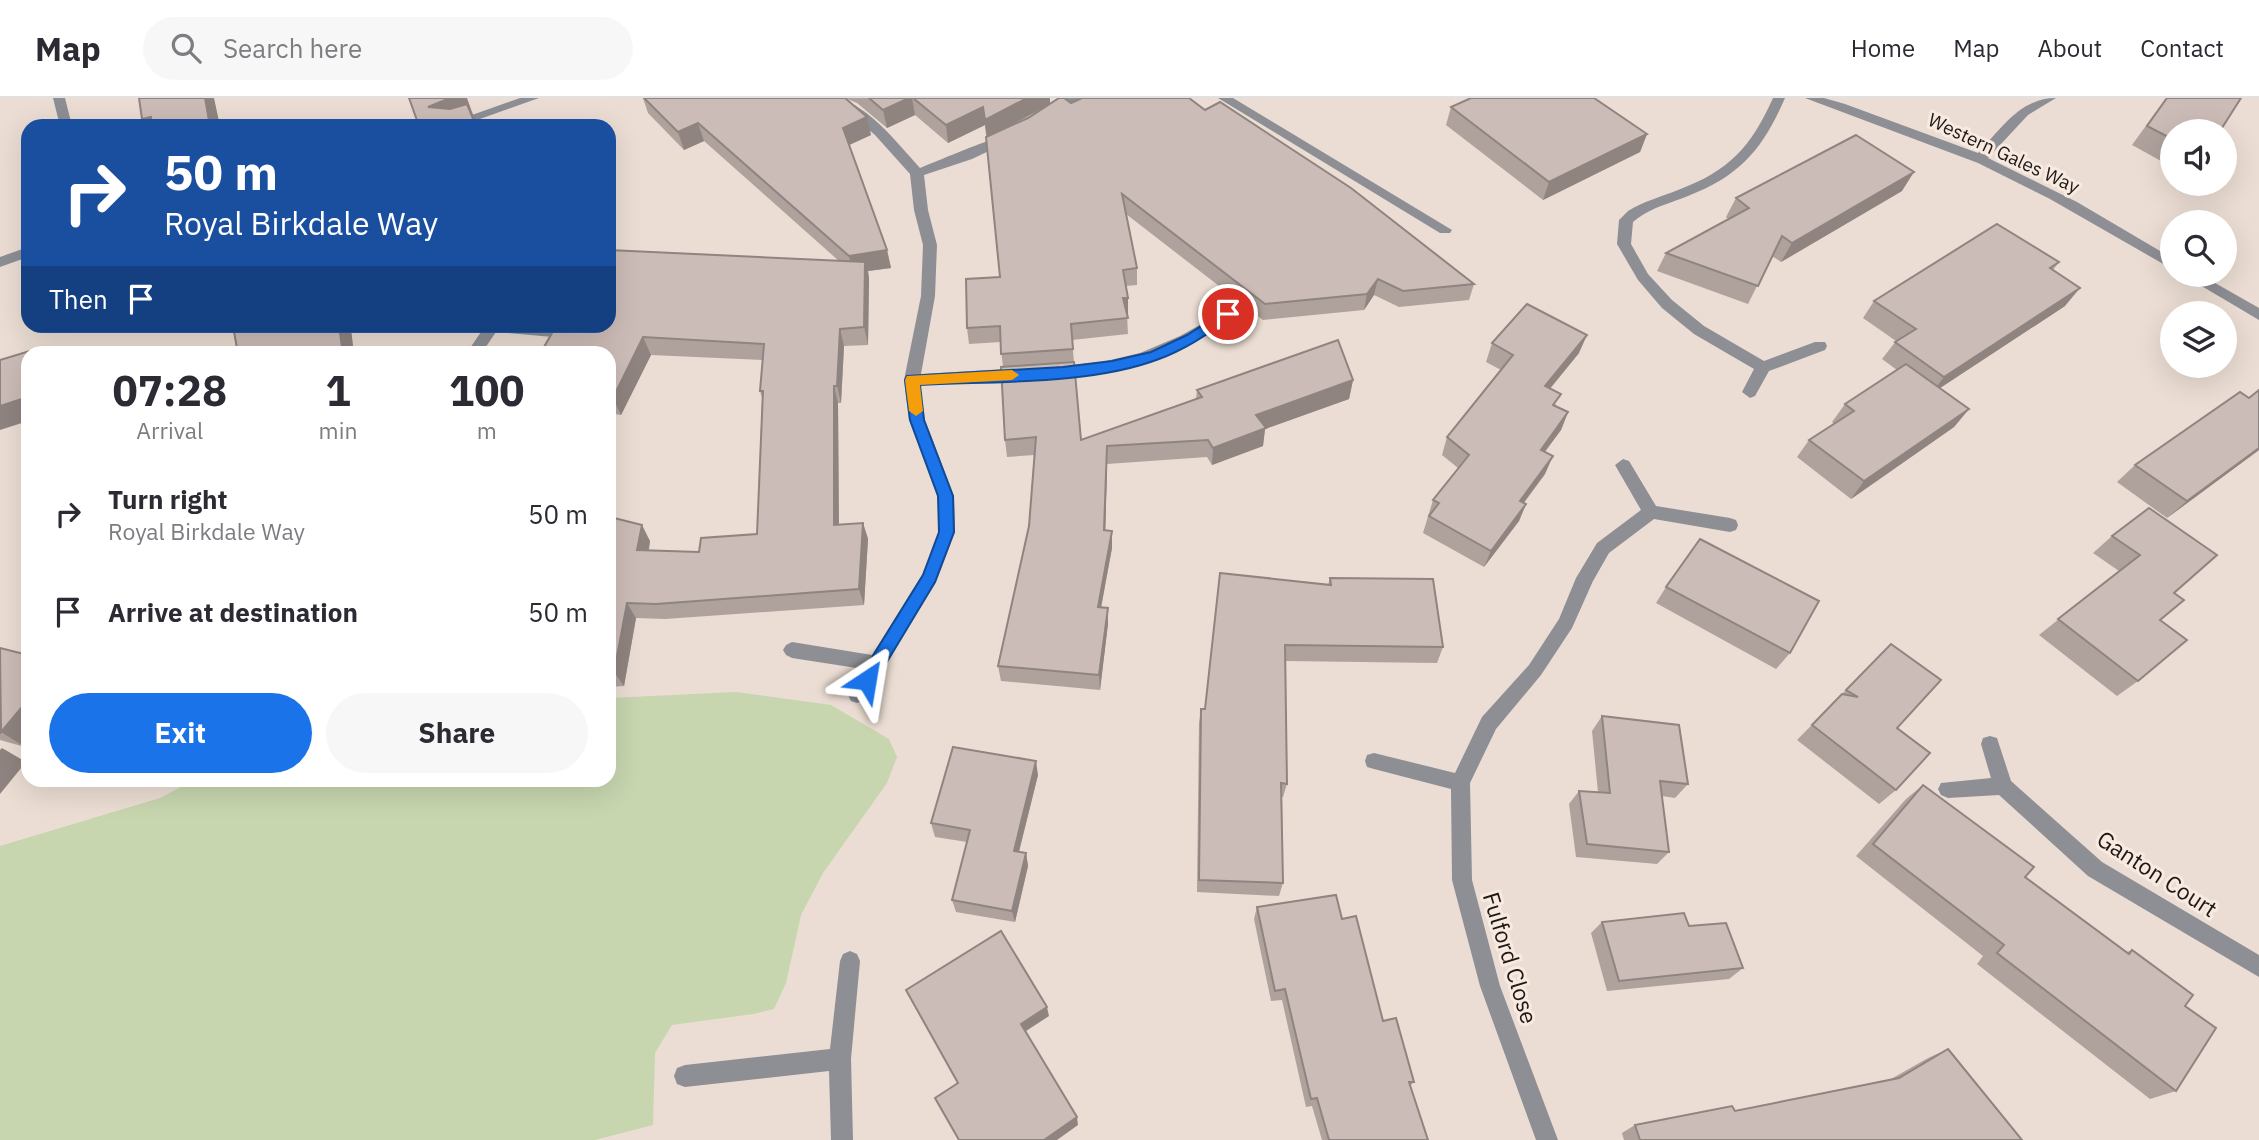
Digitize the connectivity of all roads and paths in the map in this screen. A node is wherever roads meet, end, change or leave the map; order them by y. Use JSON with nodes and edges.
{"nodes":[{"id":1,"x":59,"y":98,"type":"edge"},
{"id":2,"x":533,"y":98,"type":"edge"},
{"id":3,"x":837,"y":98,"type":"edge"},
{"id":4,"x":1075,"y":98,"type":"edge"},
{"id":5,"x":1224,"y":98,"type":"edge"},
{"id":6,"x":1779,"y":98,"type":"edge"},
{"id":7,"x":1811,"y":98,"type":"edge"},
{"id":8,"x":2050,"y":98,"type":"edge"},
{"id":9,"x":1042,"y":117,"type":"edge"},
{"id":10,"x":64,"y":119,"type":"edge"},
{"id":11,"x":468,"y":119,"type":"edge"},
{"id":12,"x":1023,"y":129,"type":"edge"},
{"id":13,"x":1980,"y":159,"type":"junction"},
{"id":14,"x":917,"y":173,"type":"junction"},
{"id":15,"x":1445,"y":230,"type":"dead end"},
{"id":16,"x":21,"y":254,"type":"edge"},
{"id":17,"x":2160,"y":257,"type":"edge"},
{"id":18,"x":0,"y":262,"type":"edge"},
{"id":19,"x":2211,"y":287,"type":"edge"},
{"id":20,"x":1228,"y":314,"type":"dead end"},
{"id":21,"x":2259,"y":315,"type":"edge"},
{"id":22,"x":564,"y":333,"type":"edge"},
{"id":23,"x":575,"y":334,"type":"edge"},
{"id":24,"x":1819,"y":346,"type":"dead end"},
{"id":25,"x":1763,"y":367,"type":"junction"},
{"id":26,"x":912,"y":380,"type":"junction"},
{"id":27,"x":1749,"y":392,"type":"dead end"},
{"id":28,"x":1623,"y":465,"type":"dead end"},
{"id":29,"x":1651,"y":512,"type":"junction"},
{"id":30,"x":1730,"y":525,"type":"dead end"},
{"id":31,"x":792,"y":650,"type":"dead end"},
{"id":32,"x":877,"y":664,"type":"junction"},
{"id":33,"x":857,"y":695,"type":"dead end"},
{"id":34,"x":1990,"y":744,"type":"dead end"},
{"id":35,"x":1374,"y":761,"type":"dead end"},
{"id":36,"x":1460,"y":783,"type":"junction"},
{"id":37,"x":2003,"y":786,"type":"junction"},
{"id":38,"x":1948,"y":789,"type":"dead end"},
{"id":39,"x":850,"y":961,"type":"dead end"},
{"id":40,"x":2259,"y":967,"type":"edge"},
{"id":41,"x":841,"y":1059,"type":"junction"},
{"id":42,"x":685,"y":1076,"type":"dead end"},
{"id":43,"x":842,"y":1140,"type":"edge"},
{"id":44,"x":1546,"y":1140,"type":"edge"}],
"edges":[{"from":1,"to":10,"type":"street"},
{"from":2,"to":11,"type":"street"},
{"from":3,"to":14,"type":"street"},
{"from":4,"to":9,"type":"street"},
{"from":5,"to":15,"type":"street"},
{"from":6,"to":25,"type":"street"},
{"from":7,"to":13,"type":"street","name":"Western Gales Way"},
{"from":8,"to":13,"type":"street"},
{"from":12,"to":14,"type":"street"},
{"from":13,"to":17,"type":"street","name":"Western Gales Way"},
{"from":14,"to":26,"type":"street"},
{"from":16,"to":18,"type":"street"},
{"from":19,"to":21,"type":"street"},
{"from":20,"to":26,"type":"street"},
{"from":22,"to":23,"type":"street"},
{"from":24,"to":25,"type":"street"},
{"from":25,"to":27,"type":"street"},
{"from":26,"to":32,"type":"street"},
{"from":28,"to":29,"type":"street"},
{"from":29,"to":30,"type":"street"},
{"from":29,"to":36,"type":"street","name":"Fulford Close"},
{"from":31,"to":32,"type":"street"},
{"from":32,"to":33,"type":"street"},
{"from":34,"to":37,"type":"street"},
{"from":35,"to":36,"type":"street"},
{"from":36,"to":44,"type":"street","name":"Fulford Close"},
{"from":37,"to":38,"type":"street"},
{"from":37,"to":40,"type":"street","name":"Ganton Court"},
{"from":39,"to":41,"type":"street"},
{"from":41,"to":42,"type":"street"},
{"from":41,"to":43,"type":"street"}]}
